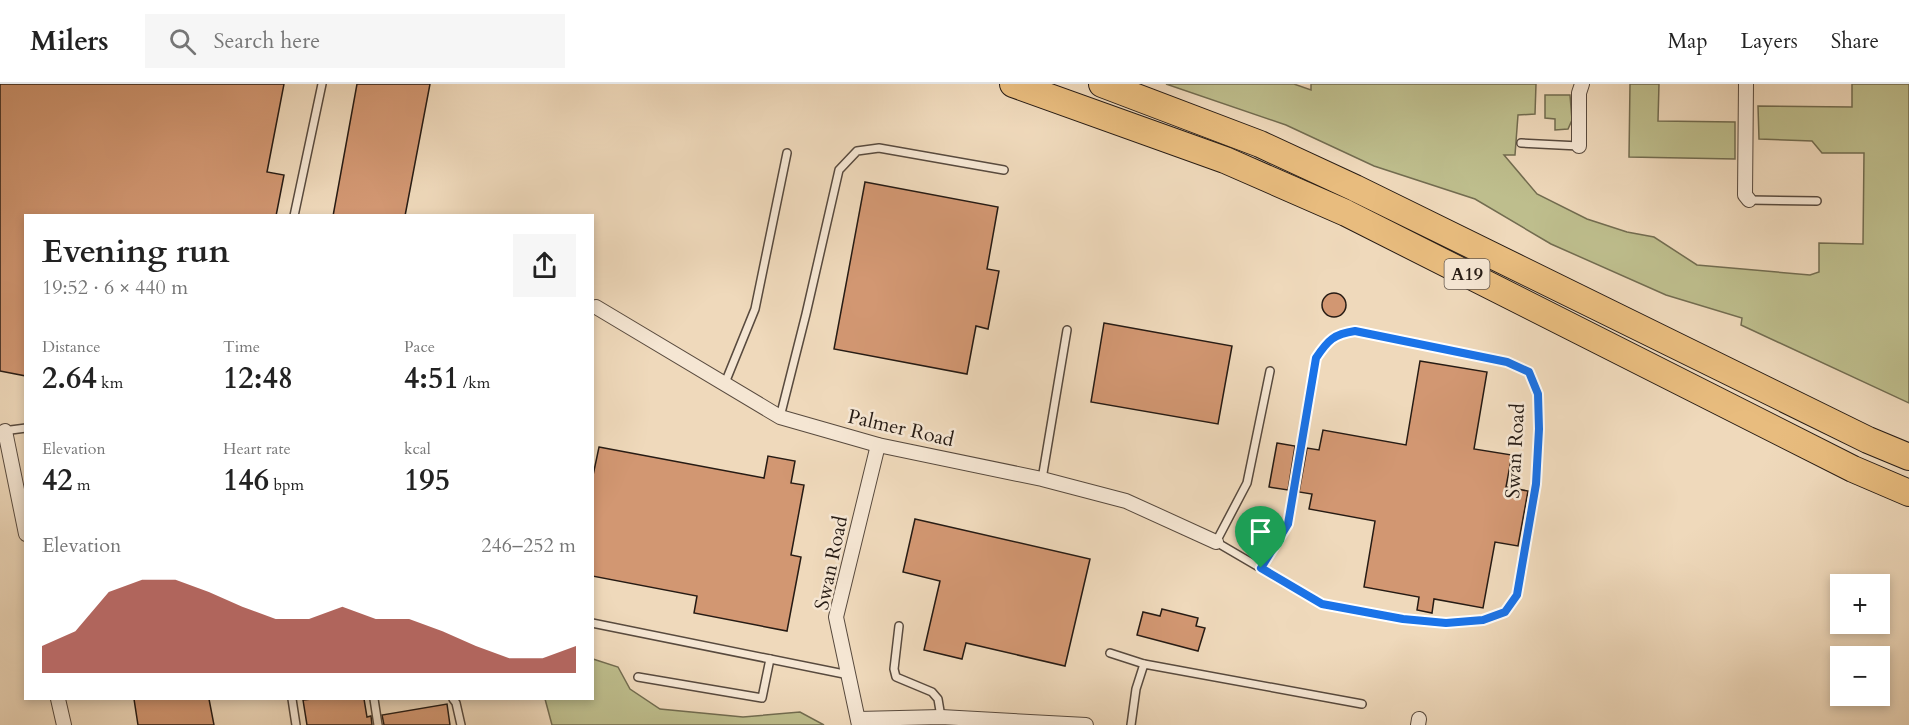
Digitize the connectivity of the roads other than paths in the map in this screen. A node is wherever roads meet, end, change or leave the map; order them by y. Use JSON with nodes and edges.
{"nodes":[{"id":1,"x":322,"y":84,"type":"edge"},
{"id":2,"x":1013,"y":84,"type":"edge"},
{"id":3,"x":1102,"y":84,"type":"edge"},
{"id":4,"x":1582,"y":84,"type":"edge"},
{"id":5,"x":1746,"y":84,"type":"edge"},
{"id":6,"x":1521,"y":143,"type":"dead end"},
{"id":7,"x":1579,"y":146,"type":"joint"},
{"id":8,"x":788,"y":153,"type":"dead end"},
{"id":9,"x":1004,"y":170,"type":"dead end"},
{"id":10,"x":1749,"y":200,"type":"joint"},
{"id":11,"x":1816,"y":201,"type":"dead end"},
{"id":12,"x":294,"y":214,"type":"edge"},
{"id":13,"x":596,"y":308,"type":"dead end"},
{"id":14,"x":1067,"y":330,"type":"dead end"},
{"id":15,"x":1270,"y":371,"type":"dead end"},
{"id":16,"x":725,"y":383,"type":"junction"},
{"id":17,"x":780,"y":417,"type":"junction"},
{"id":18,"x":24,"y":428,"type":"edge"},
{"id":19,"x":3,"y":431,"type":"edge"},
{"id":20,"x":878,"y":445,"type":"junction"},
{"id":21,"x":1909,"y":457,"type":"edge"},
{"id":22,"x":1042,"y":479,"type":"junction"},
{"id":23,"x":1909,"y":493,"type":"edge"},
{"id":24,"x":24,"y":525,"type":"edge"},
{"id":25,"x":1216,"y":542,"type":"junction"},
{"id":26,"x":1261,"y":568,"type":"junction"},
{"id":27,"x":594,"y":623,"type":"edge"},
{"id":28,"x":899,"y":626,"type":"dead end"},
{"id":29,"x":1110,"y":653,"type":"dead end"},
{"id":30,"x":770,"y":659,"type":"junction"},
{"id":31,"x":1144,"y":664,"type":"junction"},
{"id":32,"x":849,"y":675,"type":"junction"},
{"id":33,"x":638,"y":677,"type":"dead end"},
{"id":34,"x":58,"y":700,"type":"edge"},
{"id":35,"x":292,"y":700,"type":"edge"},
{"id":36,"x":374,"y":700,"type":"edge"},
{"id":37,"x":454,"y":700,"type":"edge"},
{"id":38,"x":1362,"y":704,"type":"dead end"},
{"id":39,"x":941,"y":717,"type":"junction"},
{"id":40,"x":859,"y":722,"type":"edge"},
{"id":41,"x":64,"y":725,"type":"edge"},
{"id":42,"x":296,"y":725,"type":"edge"},
{"id":43,"x":378,"y":725,"type":"edge"},
{"id":44,"x":461,"y":725,"type":"edge"},
{"id":45,"x":1086,"y":725,"type":"edge"},
{"id":46,"x":1131,"y":725,"type":"edge"}],
"edges":[{"from":1,"to":12,"type":"lane"},
{"from":2,"to":23,"type":"highway","number":"A19"},
{"from":3,"to":21,"type":"highway","number":"A19"},
{"from":4,"to":7,"type":"street"},
{"from":5,"to":10,"type":"street"},
{"from":6,"to":7,"type":"lane"},
{"from":8,"to":16,"type":"lane"},
{"from":9,"to":17,"type":"lane"},
{"from":10,"to":11,"type":"lane"},
{"from":13,"to":16,"type":"street","name":"Palmer Road"},
{"from":14,"to":22,"type":"lane"},
{"from":15,"to":25,"type":"lane"},
{"from":16,"to":17,"type":"street","name":"Palmer Road"},
{"from":17,"to":20,"type":"street","name":"Palmer Road"},
{"from":18,"to":19,"type":"lane"},
{"from":19,"to":24,"type":"street"},
{"from":20,"to":22,"type":"street","name":"Palmer Road"},
{"from":20,"to":32,"type":"street","name":"Swan Road"},
{"from":22,"to":25,"type":"street","name":"Palmer Road"},
{"from":25,"to":26,"type":"lane","name":"Swan Road"},
{"from":26,"to":26,"type":"lane","name":"Swan Road"},
{"from":27,"to":30,"type":"lane"},
{"from":28,"to":39,"type":"lane"},
{"from":29,"to":31,"type":"lane"},
{"from":30,"to":32,"type":"lane"},
{"from":30,"to":33,"type":"lane"},
{"from":31,"to":38,"type":"lane"},
{"from":31,"to":46,"type":"lane"},
{"from":32,"to":40,"type":"street","name":"Swan Road"},
{"from":34,"to":41,"type":"street"},
{"from":35,"to":42,"type":"lane"},
{"from":36,"to":43,"type":"lane"},
{"from":37,"to":44,"type":"lane"},
{"from":39,"to":40,"type":"street"},
{"from":39,"to":45,"type":"street"}]}
